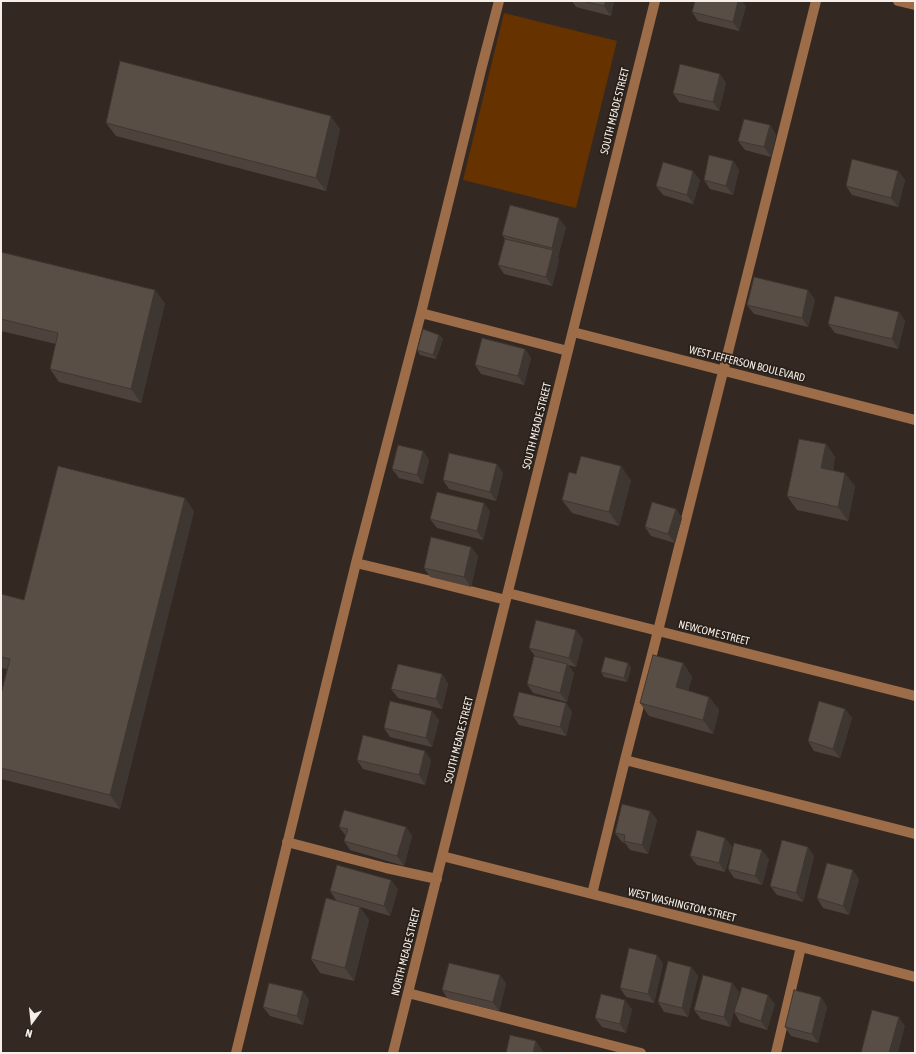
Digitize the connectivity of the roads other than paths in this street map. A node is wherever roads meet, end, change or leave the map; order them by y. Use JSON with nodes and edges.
{"nodes":[{"id":1,"x":499,"y":1,"type":"edge"},
{"id":2,"x":655,"y":1,"type":"edge"},
{"id":3,"x":816,"y":1,"type":"edge"},
{"id":4,"x":898,"y":1,"type":"edge"},
{"id":5,"x":915,"y":5,"type":"edge"},
{"id":6,"x":421,"y":313,"type":"junction"},
{"id":7,"x":573,"y":332,"type":"junction"},
{"id":8,"x":568,"y":351,"type":"junction"},
{"id":9,"x":724,"y":371,"type":"junction"},
{"id":10,"x":915,"y":420,"type":"edge"},
{"id":11,"x":356,"y":563,"type":"junction"},
{"id":12,"x":507,"y":596,"type":"junction"},
{"id":13,"x":658,"y":631,"type":"junction"},
{"id":14,"x":915,"y":696,"type":"edge"},
{"id":15,"x":624,"y":760,"type":"junction"},
{"id":16,"x":915,"y":834,"type":"edge"},
{"id":17,"x":287,"y":842,"type":"junction"},
{"id":18,"x":442,"y":856,"type":"junction"},
{"id":19,"x":436,"y":879,"type":"junction"},
{"id":20,"x":592,"y":894,"type":"junction"},
{"id":21,"x":801,"y":947,"type":"junction"},
{"id":22,"x":915,"y":977,"type":"edge"},
{"id":23,"x":408,"y":993,"type":"junction"},
{"id":24,"x":236,"y":1053,"type":"edge"},
{"id":25,"x":393,"y":1053,"type":"edge"},
{"id":26,"x":641,"y":1053,"type":"edge"},
{"id":27,"x":776,"y":1053,"type":"edge"}],
"edges":[{"from":1,"to":6,"type":"street"},
{"from":2,"to":7,"type":"street","name":"SOUTH MEADE STREET"},
{"from":3,"to":9,"type":"street"},
{"from":4,"to":5,"type":"street"},
{"from":6,"to":8,"type":"street"},
{"from":6,"to":11,"type":"street"},
{"from":7,"to":8,"type":"street","name":"SOUTH MEADE STREET"},
{"from":7,"to":9,"type":"street","name":"WEST JEFFERSON BOULEVARD"},
{"from":8,"to":12,"type":"street","name":"SOUTH MEADE STREET"},
{"from":9,"to":10,"type":"street","name":"WEST JEFFERSON BOULEVARD"},
{"from":9,"to":13,"type":"street"},
{"from":11,"to":12,"type":"street","name":"NEWCOME STREET"},
{"from":11,"to":17,"type":"street"},
{"from":12,"to":13,"type":"street","name":"NEWCOME STREET"},
{"from":12,"to":18,"type":"street","name":"SOUTH MEADE STREET"},
{"from":13,"to":14,"type":"street","name":"NEWCOME STREET"},
{"from":13,"to":15,"type":"street"},
{"from":15,"to":16,"type":"street"},
{"from":15,"to":20,"type":"street"},
{"from":17,"to":19,"type":"street"},
{"from":17,"to":24,"type":"street"},
{"from":18,"to":19,"type":"street","name":"NORTH MEADE STREET"},
{"from":18,"to":20,"type":"street","name":"WEST WASHINGTON STREET"},
{"from":19,"to":23,"type":"street","name":"NORTH MEADE STREET"},
{"from":20,"to":21,"type":"street","name":"WEST WASHINGTON STREET"},
{"from":21,"to":22,"type":"street","name":"WEST WASHINGTON STREET"},
{"from":21,"to":27,"type":"street"},
{"from":23,"to":25,"type":"street","name":"NORTH MEADE STREET"},
{"from":23,"to":26,"type":"street"}]}
